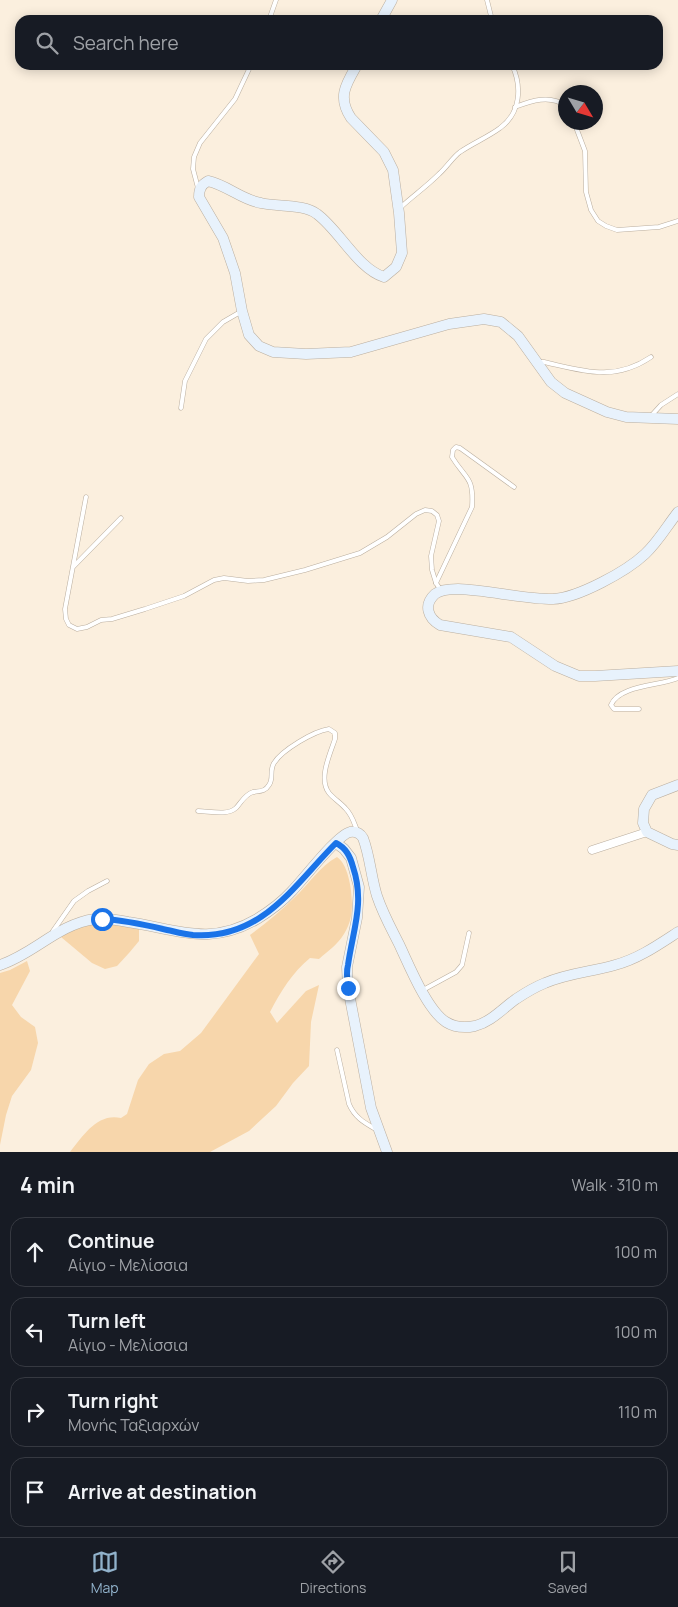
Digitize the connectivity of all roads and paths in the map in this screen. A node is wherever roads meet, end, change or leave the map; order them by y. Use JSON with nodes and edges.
{"nodes":[{"id":1,"x":276,"y":0,"type":"edge"},
{"id":2,"x":392,"y":0,"type":"edge"},
{"id":3,"x":487,"y":0,"type":"edge"},
{"id":4,"x":271,"y":15,"type":"edge"},
{"id":5,"x":384,"y":15,"type":"edge"},
{"id":6,"x":491,"y":15,"type":"edge"},
{"id":7,"x":249,"y":70,"type":"edge"},
{"id":8,"x":354,"y":70,"type":"edge"},
{"id":9,"x":514,"y":70,"type":"edge"},
{"id":10,"x":558,"y":101,"type":"edge"},
{"id":11,"x":515,"y":107,"type":"junction"},
{"id":12,"x":577,"y":130,"type":"edge"},
{"id":13,"x":199,"y":190,"type":"junction"},
{"id":14,"x":399,"y":208,"type":"junction"},
{"id":15,"x":678,"y":221,"type":"edge"},
{"id":16,"x":242,"y":311,"type":"junction"},
{"id":17,"x":651,"y":357,"type":"dead end"},
{"id":18,"x":536,"y":362,"type":"junction"},
{"id":19,"x":678,"y":394,"type":"edge"},
{"id":20,"x":181,"y":408,"type":"dead end"},
{"id":21,"x":649,"y":418,"type":"junction"},
{"id":22,"x":678,"y":419,"type":"edge"},
{"id":23,"x":514,"y":487,"type":"dead end"},
{"id":24,"x":86,"y":497,"type":"dead end"},
{"id":25,"x":678,"y":512,"type":"edge"},
{"id":26,"x":121,"y":518,"type":"dead end"},
{"id":27,"x":73,"y":568,"type":"junction"},
{"id":28,"x":438,"y":587,"type":"junction"},
{"id":29,"x":678,"y":671,"type":"edge"},
{"id":30,"x":678,"y":678,"type":"edge"},
{"id":31,"x":639,"y":709,"type":"dead end"},
{"id":32,"x":678,"y":785,"type":"edge"},
{"id":33,"x":198,"y":811,"type":"dead end"},
{"id":34,"x":358,"y":832,"type":"junction"},
{"id":35,"x":647,"y":832,"type":"junction"},
{"id":36,"x":336,"y":843,"type":"junction"},
{"id":37,"x":678,"y":845,"type":"edge"},
{"id":38,"x":592,"y":850,"type":"dead end"},
{"id":39,"x":107,"y":881,"type":"dead end"},
{"id":40,"x":678,"y":932,"type":"edge"},
{"id":41,"x":469,"y":933,"type":"dead end"},
{"id":42,"x":49,"y":938,"type":"junction"},
{"id":43,"x":0,"y":965,"type":"edge"},
{"id":44,"x":422,"y":990,"type":"junction"},
{"id":45,"x":337,"y":1050,"type":"dead end"},
{"id":46,"x":381,"y":1132,"type":"junction"},
{"id":47,"x":387,"y":1152,"type":"edge"}],
"edges":[{"from":1,"to":4,"type":"lane"},
{"from":2,"to":5,"type":"main road"},
{"from":3,"to":6,"type":"lane"},
{"from":7,"to":13,"type":"lane"},
{"from":8,"to":14,"type":"main road"},
{"from":9,"to":11,"type":"lane"},
{"from":10,"to":11,"type":"lane"},
{"from":11,"to":14,"type":"lane"},
{"from":12,"to":15,"type":"lane"},
{"from":13,"to":14,"type":"main road"},
{"from":13,"to":16,"type":"main road"},
{"from":16,"to":18,"type":"main road"},
{"from":16,"to":20,"type":"lane"},
{"from":17,"to":18,"type":"lane"},
{"from":18,"to":21,"type":"main road"},
{"from":19,"to":21,"type":"lane"},
{"from":21,"to":22,"type":"main road"},
{"from":23,"to":28,"type":"lane"},
{"from":24,"to":27,"type":"lane"},
{"from":25,"to":28,"type":"main road"},
{"from":26,"to":27,"type":"lane"},
{"from":27,"to":28,"type":"lane"},
{"from":28,"to":29,"type":"main road"},
{"from":30,"to":31,"type":"lane"},
{"from":32,"to":35,"type":"main road"},
{"from":33,"to":34,"type":"lane"},
{"from":34,"to":36,"type":"main road"},
{"from":34,"to":44,"type":"main road"},
{"from":35,"to":37,"type":"main road"},
{"from":35,"to":38,"type":"street"},
{"from":36,"to":42,"type":"main road"},
{"from":36,"to":46,"type":"main road"},
{"from":39,"to":42,"type":"lane"},
{"from":40,"to":44,"type":"main road"},
{"from":41,"to":44,"type":"lane"},
{"from":42,"to":43,"type":"main road"},
{"from":45,"to":46,"type":"lane"},
{"from":46,"to":47,"type":"main road"}]}
